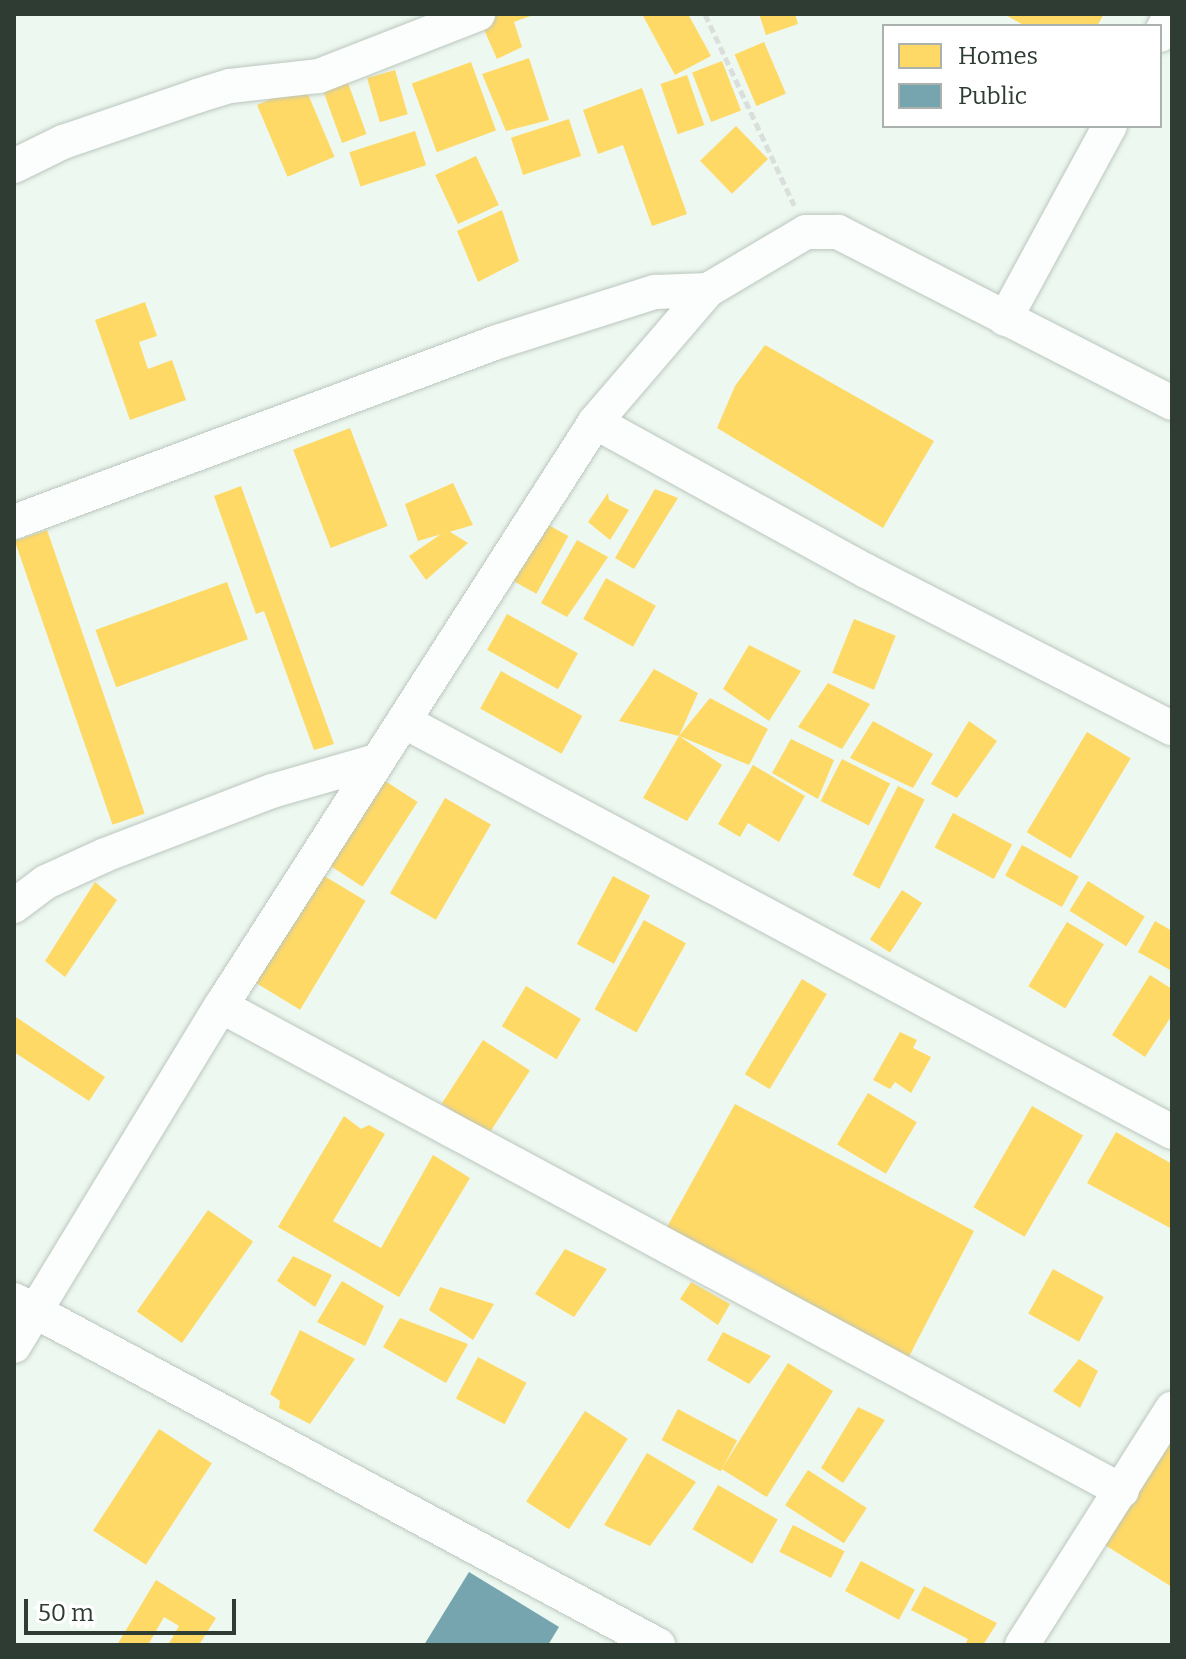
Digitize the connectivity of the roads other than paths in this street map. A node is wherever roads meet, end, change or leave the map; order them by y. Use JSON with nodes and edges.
{"nodes":[{"id":1,"x":478,"y":14,"type":"edge"},
{"id":2,"x":1109,"y":128,"type":"edge"},
{"id":3,"x":14,"y":166,"type":"edge"},
{"id":4,"x":708,"y":290,"type":"junction"},
{"id":5,"x":1005,"y":319,"type":"junction"},
{"id":6,"x":1172,"y":403,"type":"edge"},
{"id":7,"x":595,"y":422,"type":"junction"},
{"id":8,"x":14,"y":522,"type":"edge"},
{"id":9,"x":407,"y":723,"type":"junction"},
{"id":10,"x":1172,"y":728,"type":"edge"},
{"id":11,"x":376,"y":761,"type":"junction"},
{"id":12,"x":14,"y":906,"type":"edge"},
{"id":13,"x":221,"y":1006,"type":"junction"},
{"id":14,"x":1172,"y":1132,"type":"edge"},
{"id":15,"x":25,"y":1307,"type":"edge"},
{"id":16,"x":14,"y":1346,"type":"edge"},
{"id":17,"x":1172,"y":1409,"type":"edge"},
{"id":18,"x":1122,"y":1491,"type":"junction"},
{"id":19,"x":658,"y":1645,"type":"edge"},
{"id":20,"x":1022,"y":1645,"type":"edge"}],
"edges":[{"from":1,"to":3,"type":"street"},
{"from":2,"to":5,"type":"street"},
{"from":4,"to":5,"type":"street"},
{"from":4,"to":7,"type":"street"},
{"from":4,"to":8,"type":"street"},
{"from":5,"to":6,"type":"street"},
{"from":7,"to":9,"type":"street"},
{"from":7,"to":10,"type":"street"},
{"from":9,"to":11,"type":"street"},
{"from":9,"to":14,"type":"street"},
{"from":11,"to":12,"type":"street"},
{"from":11,"to":13,"type":"street"},
{"from":13,"to":15,"type":"street"},
{"from":13,"to":18,"type":"street"},
{"from":15,"to":16,"type":"street"},
{"from":15,"to":19,"type":"street"},
{"from":17,"to":18,"type":"street"},
{"from":18,"to":20,"type":"street"}]}
